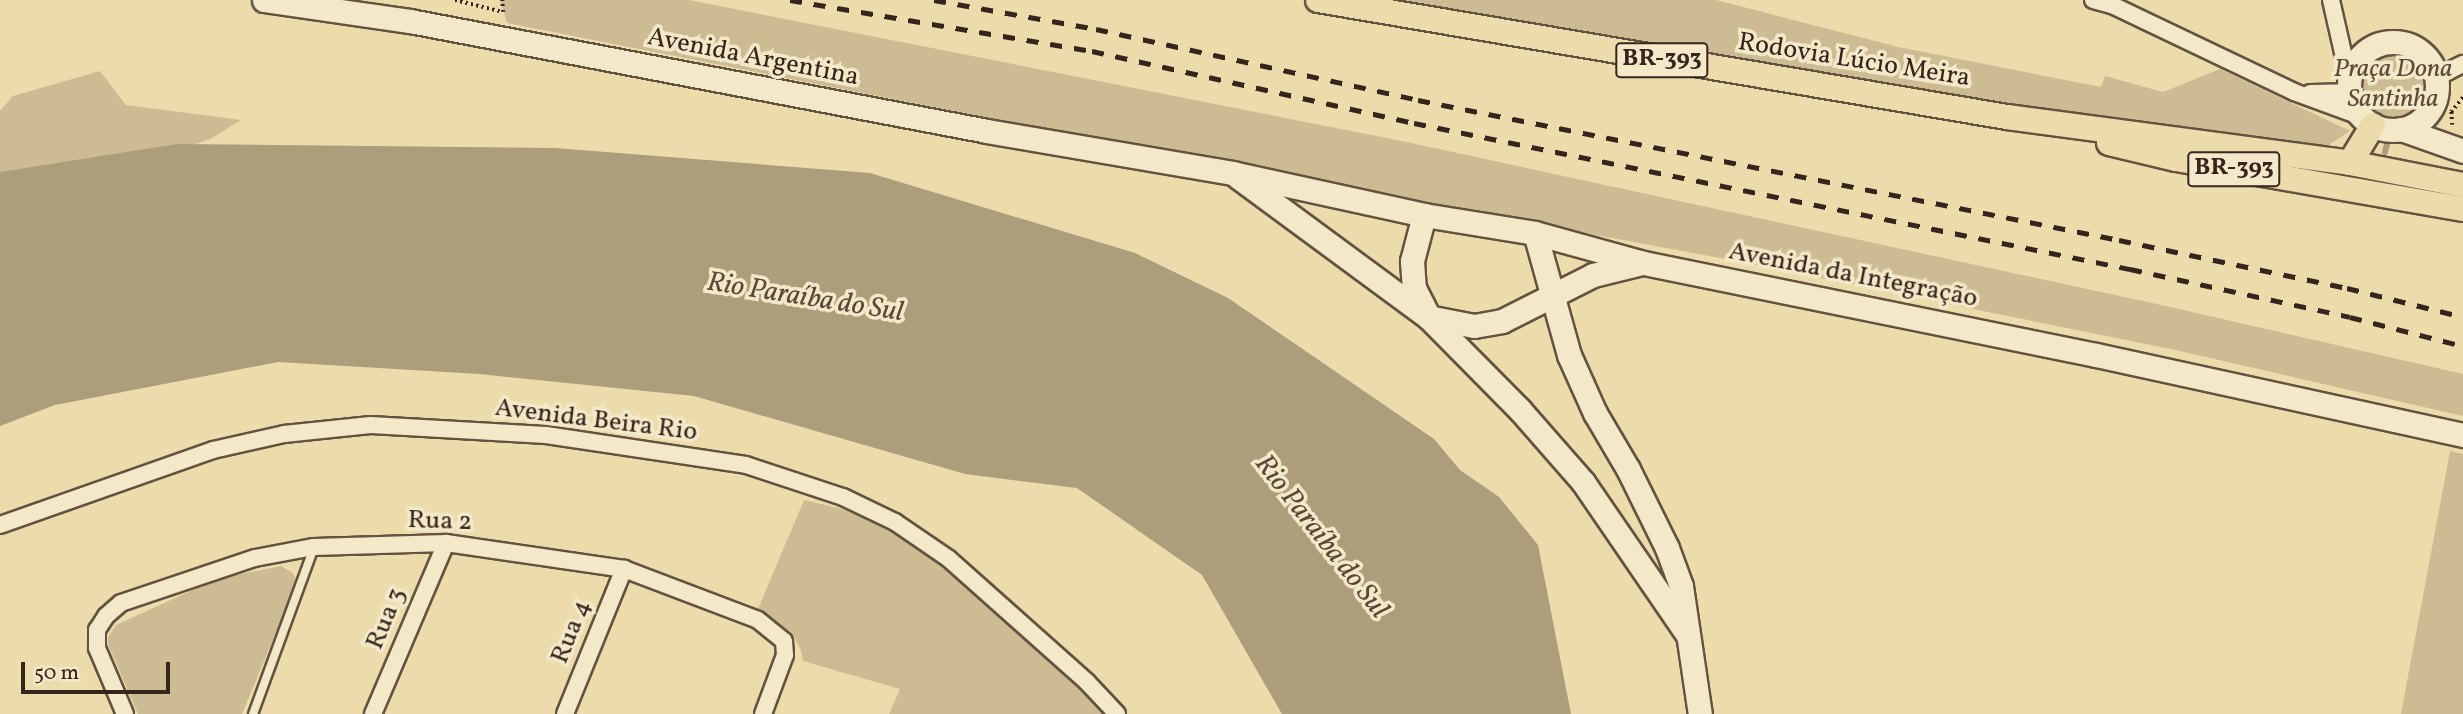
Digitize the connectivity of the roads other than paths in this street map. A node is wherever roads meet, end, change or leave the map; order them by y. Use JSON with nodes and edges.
{"nodes":[{"id":1,"x":264,"y":0,"type":"edge"},
{"id":2,"x":1318,"y":0,"type":"edge"},
{"id":3,"x":2093,"y":0,"type":"edge"},
{"id":4,"x":2331,"y":0,"type":"edge"},
{"id":5,"x":2112,"y":3,"type":"edge"},
{"id":6,"x":2463,"y":64,"type":"edge"},
{"id":7,"x":2437,"y":77,"type":"junction"},
{"id":8,"x":2349,"y":85,"type":"junction"},
{"id":9,"x":2294,"y":92,"type":"junction"},
{"id":10,"x":2433,"y":105,"type":"junction"},
{"id":11,"x":2007,"y":117,"type":"junction"},
{"id":12,"x":2368,"y":121,"type":"junction"},
{"id":13,"x":2401,"y":130,"type":"junction"},
{"id":14,"x":2456,"y":143,"type":"edge"},
{"id":15,"x":2350,"y":163,"type":"junction"},
{"id":16,"x":1232,"y":173,"type":"junction"},
{"id":17,"x":2463,"y":185,"type":"edge"},
{"id":18,"x":2463,"y":209,"type":"edge"},
{"id":19,"x":1424,"y":215,"type":"junction"},
{"id":20,"x":1535,"y":233,"type":"junction"},
{"id":21,"x":1644,"y":263,"type":"junction"},
{"id":22,"x":1552,"y":295,"type":"junction"},
{"id":23,"x":1428,"y":317,"type":"junction"},
{"id":24,"x":2463,"y":435,"type":"edge"},
{"id":25,"x":0,"y":525,"type":"edge"},
{"id":26,"x":446,"y":543,"type":"junction"},
{"id":27,"x":314,"y":547,"type":"junction"},
{"id":28,"x":624,"y":569,"type":"junction"},
{"id":29,"x":1687,"y":634,"type":"junction"},
{"id":30,"x":125,"y":714,"type":"edge"},
{"id":31,"x":253,"y":714,"type":"edge"},
{"id":32,"x":373,"y":714,"type":"edge"},
{"id":33,"x":565,"y":714,"type":"edge"},
{"id":34,"x":763,"y":714,"type":"edge"},
{"id":35,"x":1117,"y":714,"type":"edge"},
{"id":36,"x":1700,"y":714,"type":"edge"}],
"edges":[{"from":1,"to":16,"type":"street","name":"Avenida Argentina"},
{"from":2,"to":11,"type":"main road","name":"Rodovia Lúcio Meira","number":"BR-393"},
{"from":3,"to":5,"type":"street"},
{"from":4,"to":8,"type":"street"},
{"from":5,"to":9,"type":"street"},
{"from":6,"to":7,"type":"street"},
{"from":7,"to":8,"type":"street"},
{"from":7,"to":10,"type":"street"},
{"from":8,"to":9,"type":"street"},
{"from":8,"to":12,"type":"street"},
{"from":9,"to":12,"type":"street"},
{"from":10,"to":13,"type":"street"},
{"from":10,"to":14,"type":"street"},
{"from":11,"to":15,"type":"main road","name":"Rodovia Lúcio Meira","number":"BR-393"},
{"from":11,"to":18,"type":"main road","name":"Rodovia Lúcio Meira","number":"BR-393"},
{"from":12,"to":13,"type":"street"},
{"from":12,"to":15,"type":"main road"},
{"from":13,"to":14,"type":"street"},
{"from":15,"to":17,"type":"main road","name":"Rodovia Lúcio Meira","number":"BR-393"},
{"from":16,"to":19,"type":"street","name":"Avenida da Integração"},
{"from":16,"to":23,"type":"street"},
{"from":19,"to":20,"type":"street","name":"Avenida da Integração"},
{"from":19,"to":23,"type":"street"},
{"from":20,"to":21,"type":"street","name":"Avenida da Integração"},
{"from":20,"to":22,"type":"street"},
{"from":21,"to":22,"type":"street"},
{"from":21,"to":24,"type":"street","name":"Avenida da Integração"},
{"from":22,"to":23,"type":"street"},
{"from":22,"to":29,"type":"street"},
{"from":23,"to":29,"type":"street"},
{"from":25,"to":35,"type":"street","name":"Avenida Beira Rio"},
{"from":26,"to":27,"type":"street","name":"Rua 2"},
{"from":26,"to":28,"type":"street","name":"Rua 2"},
{"from":26,"to":32,"type":"street","name":"Rua 3"},
{"from":27,"to":30,"type":"street","name":"Rua 2"},
{"from":27,"to":31,"type":"lane"},
{"from":28,"to":33,"type":"street","name":"Rua 4"},
{"from":28,"to":34,"type":"street","name":"Rua 2"},
{"from":29,"to":36,"type":"street"}]}
